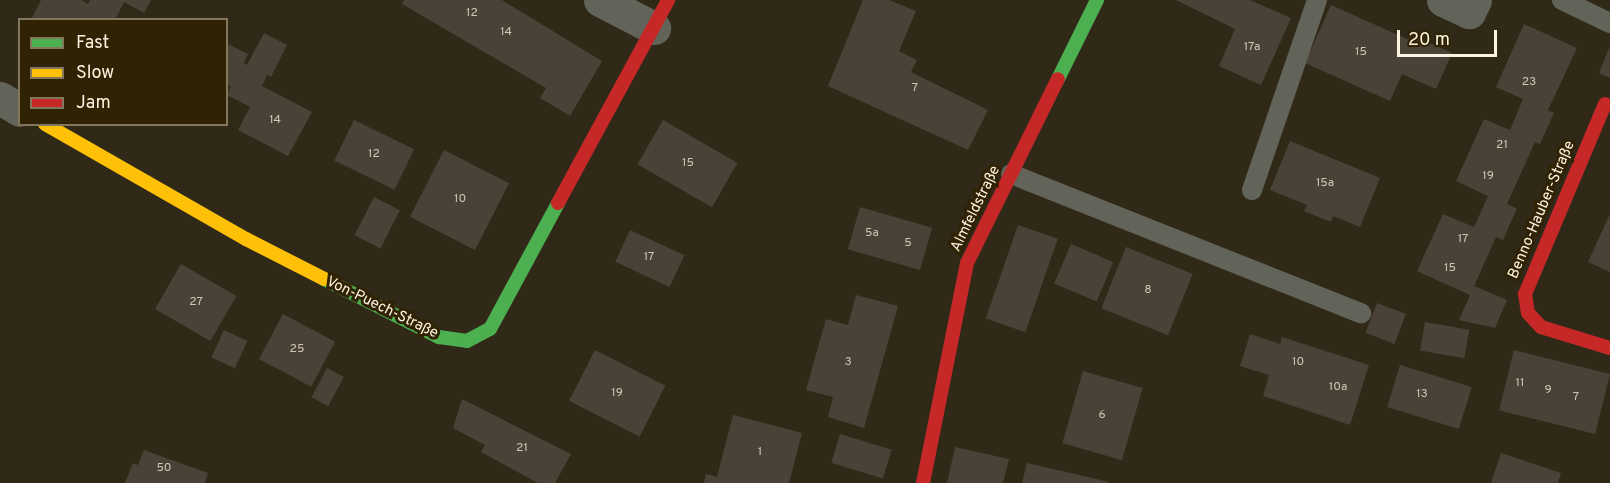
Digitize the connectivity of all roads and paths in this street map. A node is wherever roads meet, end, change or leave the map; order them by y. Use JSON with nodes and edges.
{"nodes":[{"id":1,"x":600,"y":0,"type":"edge"},
{"id":2,"x":1097,"y":0,"type":"edge"},
{"id":3,"x":1317,"y":0,"type":"edge"},
{"id":4,"x":1443,"y":0,"type":"edge"},
{"id":5,"x":1475,"y":0,"type":"edge"},
{"id":6,"x":1562,"y":0,"type":"edge"},
{"id":7,"x":661,"y":14,"type":"edge"},
{"id":8,"x":1610,"y":23,"type":"edge"},
{"id":9,"x":0,"y":98,"type":"edge"},
{"id":10,"x":1605,"y":104,"type":"dead end"},
{"id":11,"x":18,"y":109,"type":"edge"},
{"id":12,"x":49,"y":126,"type":"edge"},
{"id":13,"x":1011,"y":174,"type":"junction"},
{"id":14,"x":1252,"y":190,"type":"dead end"},
{"id":15,"x":1361,"y":313,"type":"dead end"},
{"id":16,"x":1610,"y":348,"type":"edge"},
{"id":17,"x":923,"y":483,"type":"edge"}],
"edges":[{"from":1,"to":7,"type":"street"},
{"from":2,"to":13,"type":"street","name":"Almfeldstraße"},
{"from":3,"to":14,"type":"lane"},
{"from":4,"to":5,"type":"street"},
{"from":6,"to":8,"type":"lane"},
{"from":7,"to":12,"type":"street","name":"Von-Puech-Straße"},
{"from":9,"to":11,"type":"street"},
{"from":10,"to":16,"type":"street","name":"Benno-Hauber-Straße"},
{"from":13,"to":15,"type":"lane"},
{"from":13,"to":17,"type":"street","name":"Almfeldstraße"}]}
